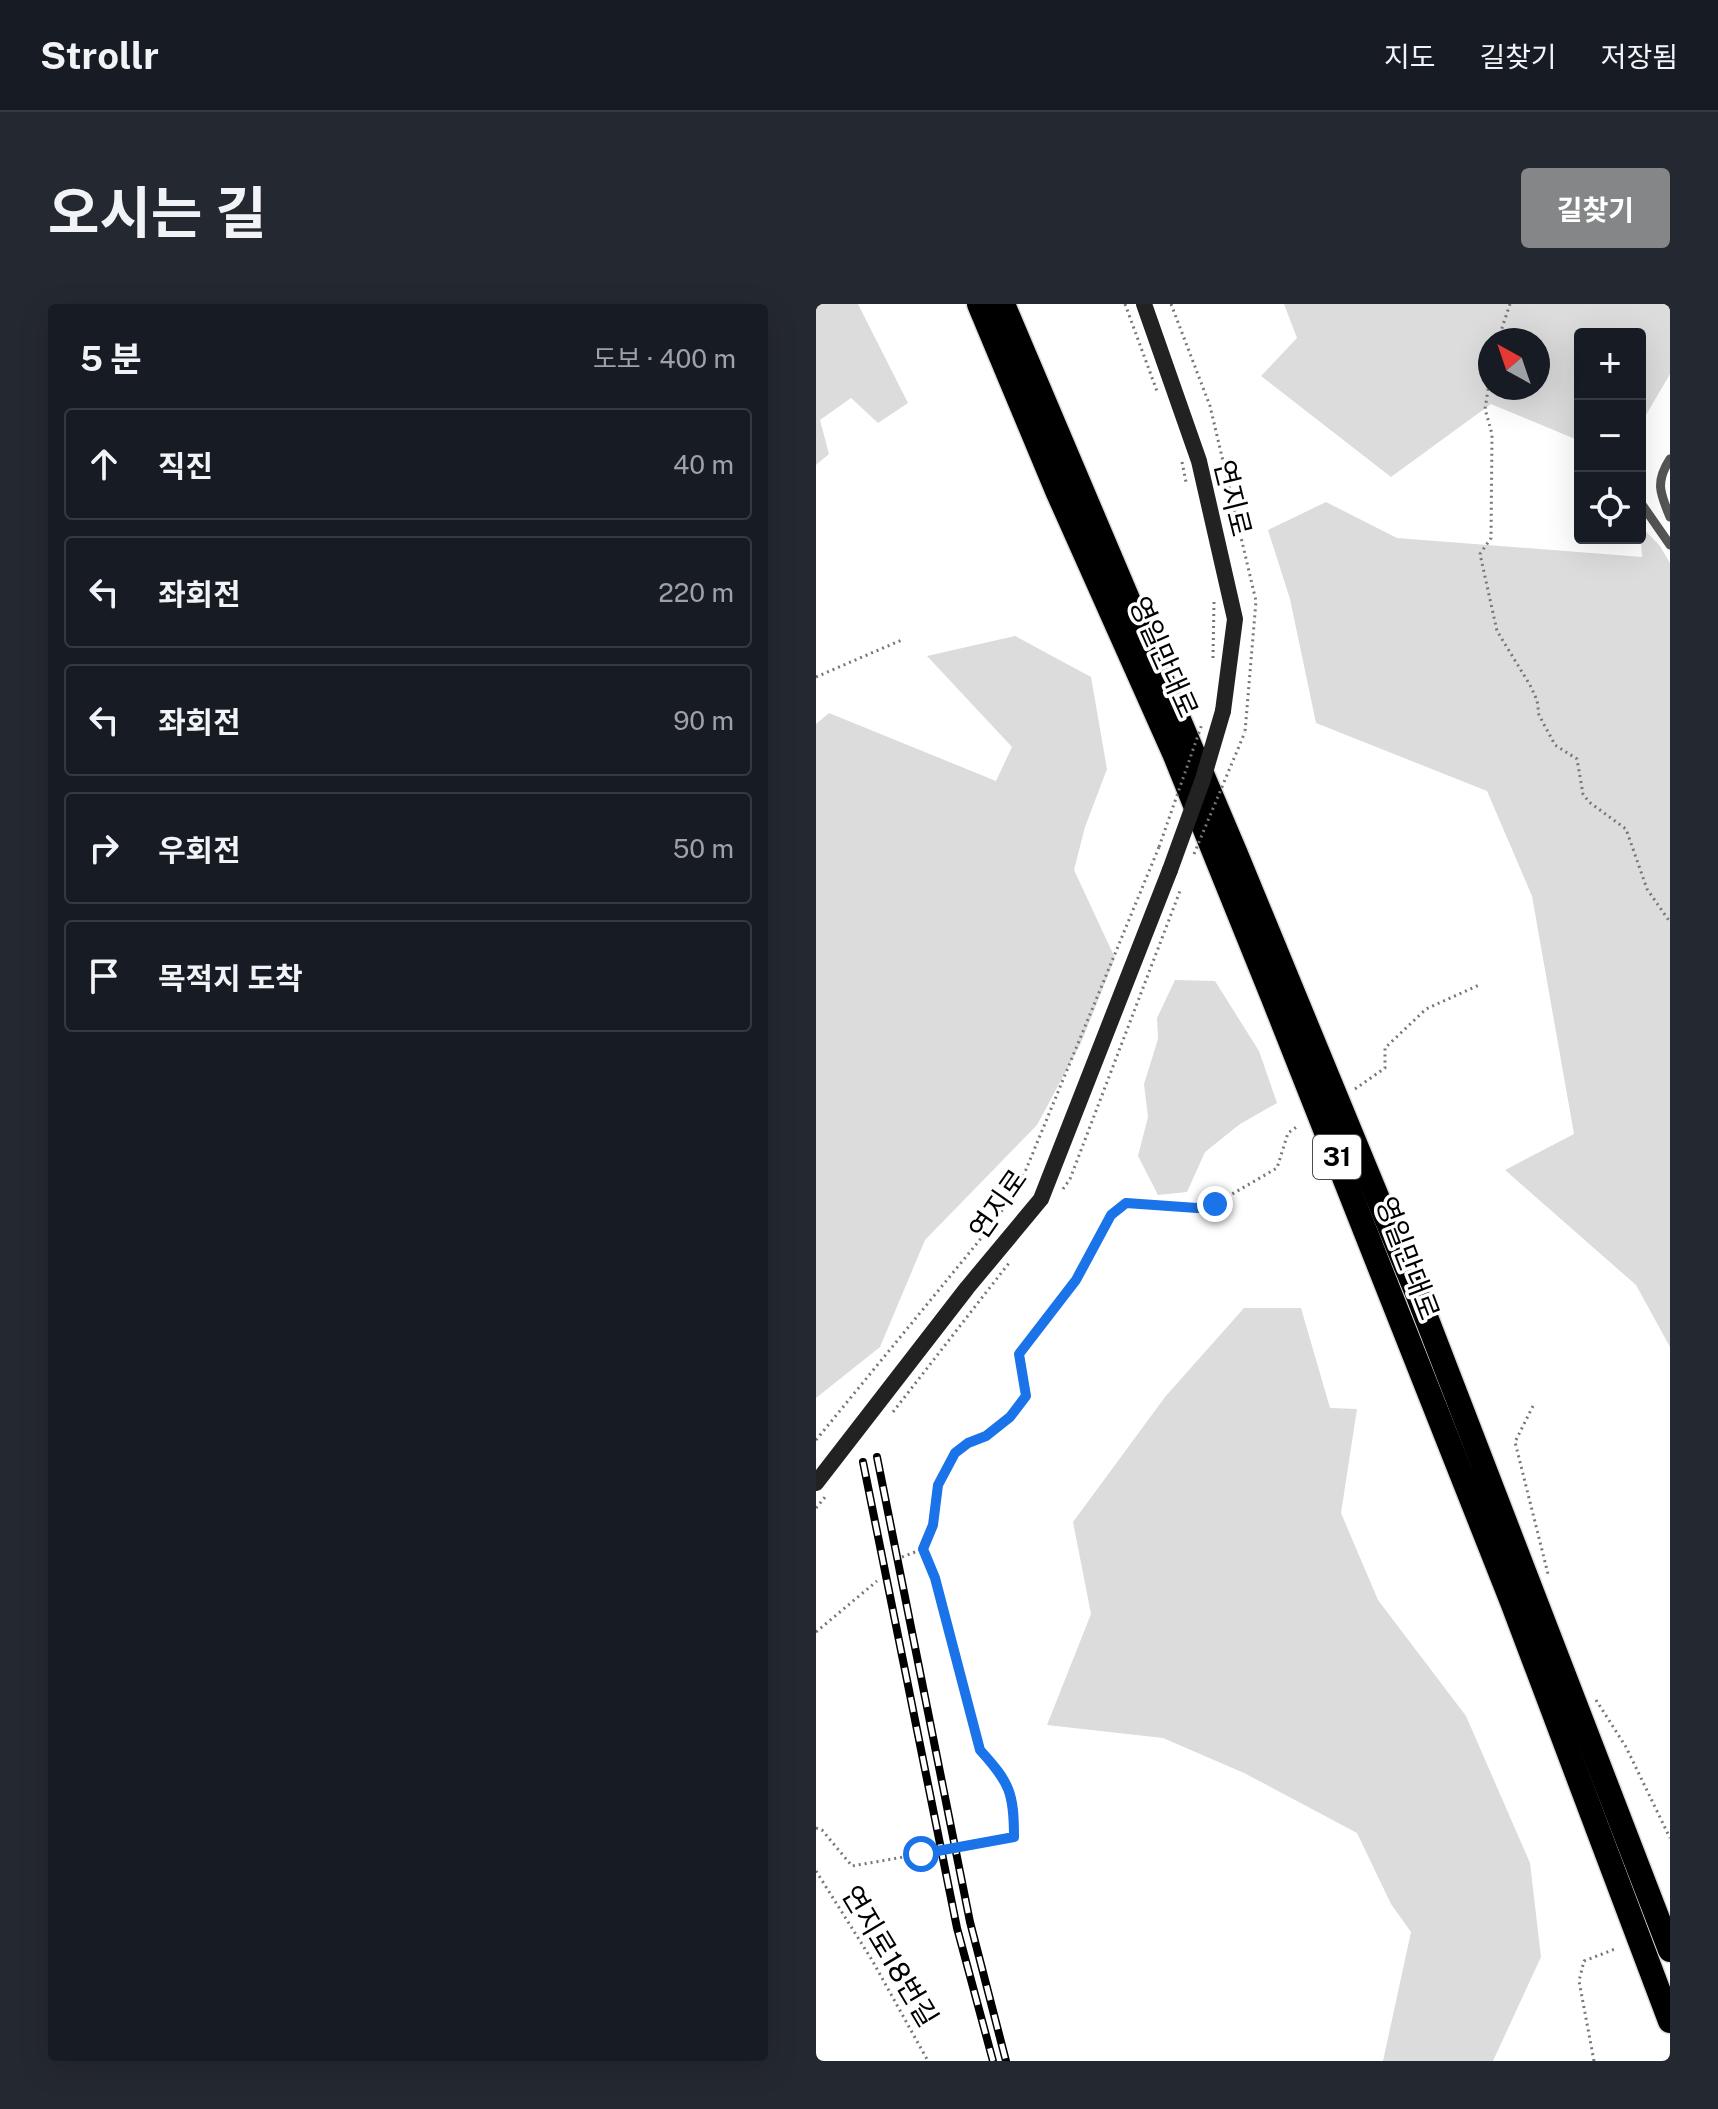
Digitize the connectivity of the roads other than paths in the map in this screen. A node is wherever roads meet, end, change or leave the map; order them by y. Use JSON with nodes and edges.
{"nodes":[{"id":1,"x":979,"y":304,"type":"edge"},
{"id":2,"x":1003,"y":304,"type":"edge"},
{"id":3,"x":1144,"y":304,"type":"edge"},
{"id":4,"x":1032,"y":332,"type":"dead end"},
{"id":5,"x":990,"y":380,"type":"dead end"},
{"id":6,"x":1670,"y":459,"type":"edge"},
{"id":7,"x":1646,"y":510,"type":"edge"},
{"id":8,"x":1670,"y":517,"type":"edge"},
{"id":9,"x":1074,"y":529,"type":"junction"},
{"id":10,"x":1099,"y":533,"type":"junction"},
{"id":11,"x":1670,"y":545,"type":"edge"},
{"id":12,"x":816,"y":1483,"type":"edge"},
{"id":13,"x":1670,"y":1950,"type":"edge"},
{"id":14,"x":1670,"y":2021,"type":"edge"}],
"edges":[{"from":1,"to":9,"type":"highway","name":"영일만대로","number":"31"},
{"from":2,"to":10,"type":"highway","name":"영일만대로","number":"31"},
{"from":3,"to":12,"type":"main road","name":"연지로","bridge":true},
{"from":4,"to":10,"type":"highway"},
{"from":5,"to":9,"type":"highway"},
{"from":6,"to":8,"type":"lane"},
{"from":7,"to":11,"type":"lane"},
{"from":9,"to":14,"type":"highway","name":"영일만대로","number":"31"},
{"from":10,"to":13,"type":"highway","name":"영일만대로","number":"31"}]}
